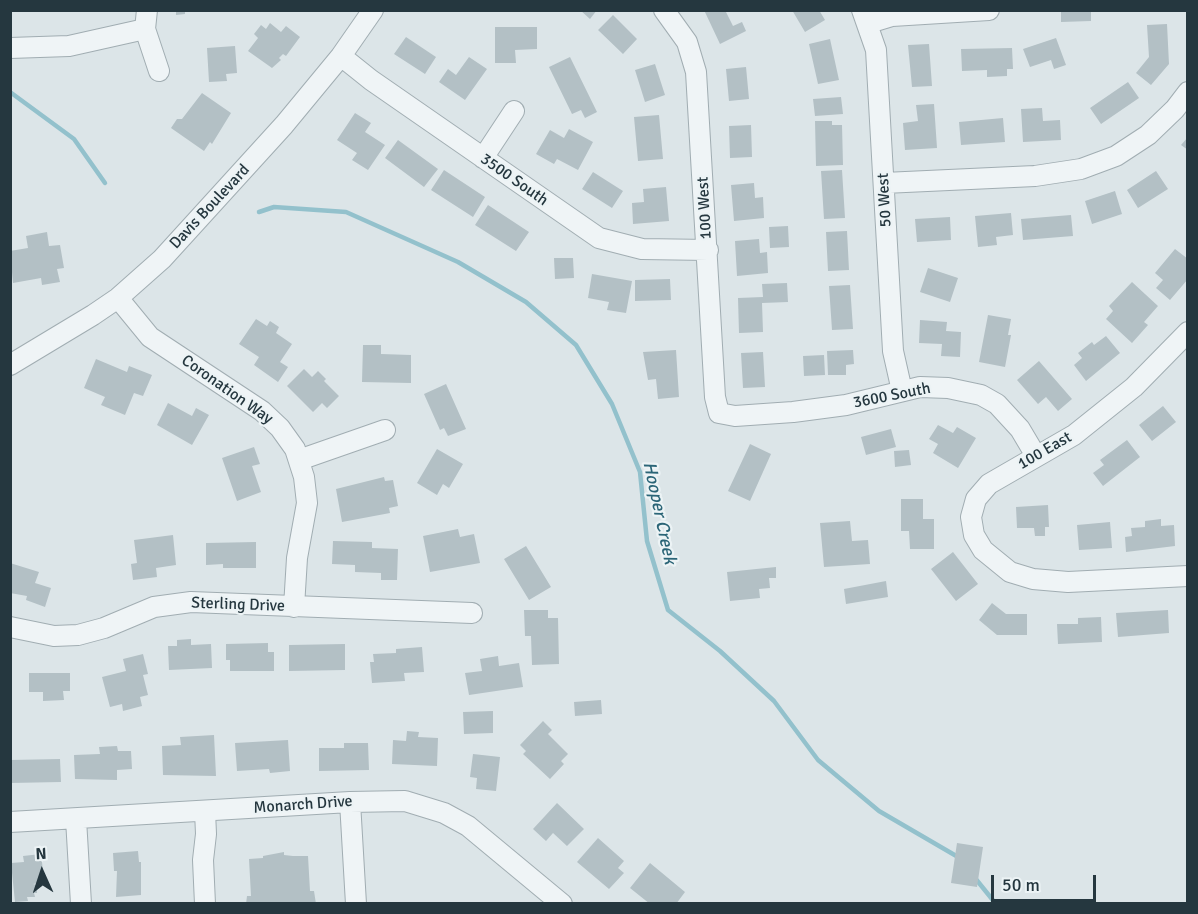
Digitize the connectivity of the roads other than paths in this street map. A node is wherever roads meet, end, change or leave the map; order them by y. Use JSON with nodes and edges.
{"nodes":[{"id":1,"x":373,"y":10,"type":"edge"},
{"id":2,"x":664,"y":10,"type":"edge"},
{"id":3,"x":989,"y":10,"type":"edge"},
{"id":4,"x":866,"y":17,"type":"edge"},
{"id":5,"x":146,"y":20,"type":"edge"},
{"id":6,"x":10,"y":48,"type":"edge"},
{"id":7,"x":341,"y":56,"type":"junction"},
{"id":8,"x":159,"y":71,"type":"dead end"},
{"id":9,"x":1188,"y":92,"type":"edge"},
{"id":10,"x":514,"y":111,"type":"dead end"},
{"id":11,"x":483,"y":158,"type":"junction"},
{"id":12,"x":884,"y":183,"type":"junction"},
{"id":13,"x":708,"y":250,"type":"junction"},
{"id":14,"x":118,"y":298,"type":"junction"},
{"id":15,"x":1188,"y":332,"type":"edge"},
{"id":16,"x":10,"y":365,"type":"edge"},
{"id":17,"x":902,"y":391,"type":"junction"},
{"id":18,"x":719,"y":413,"type":"joint"},
{"id":19,"x":385,"y":430,"type":"dead end"},
{"id":20,"x":1036,"y":456,"type":"junction"},
{"id":21,"x":299,"y":460,"type":"junction"},
{"id":22,"x":1188,"y":576,"type":"edge"},
{"id":23,"x":294,"y":607,"type":"junction"},
{"id":24,"x":472,"y":613,"type":"dead end"},
{"id":25,"x":10,"y":627,"type":"edge"},
{"id":26,"x":350,"y":801,"type":"junction"},
{"id":27,"x":205,"y":811,"type":"junction"},
{"id":28,"x":76,"y":819,"type":"junction"},
{"id":29,"x":10,"y":822,"type":"edge"},
{"id":30,"x":81,"y":903,"type":"edge"},
{"id":31,"x":205,"y":903,"type":"edge"},
{"id":32,"x":356,"y":903,"type":"edge"},
{"id":33,"x":562,"y":903,"type":"edge"}],
"edges":[{"from":1,"to":7,"type":"street","name":"Davis Boulevard"},
{"from":2,"to":13,"type":"street","name":"100 West"},
{"from":3,"to":4,"type":"street"},
{"from":4,"to":12,"type":"street","name":"50 West"},
{"from":5,"to":6,"type":"street"},
{"from":5,"to":8,"type":"street"},
{"from":7,"to":11,"type":"street","name":"3500 South"},
{"from":7,"to":14,"type":"street","name":"Davis Boulevard"},
{"from":9,"to":12,"type":"street"},
{"from":10,"to":11,"type":"street"},
{"from":11,"to":13,"type":"street","name":"3500 South"},
{"from":12,"to":17,"type":"street","name":"50 West"},
{"from":13,"to":18,"type":"street","name":"100 West"},
{"from":14,"to":16,"type":"street","name":"Davis Boulevard"},
{"from":14,"to":21,"type":"street","name":"Coronation Way"},
{"from":15,"to":20,"type":"street","name":"100 East"},
{"from":17,"to":18,"type":"street","name":"3600 South"},
{"from":17,"to":20,"type":"street","name":"3600 South"},
{"from":19,"to":21,"type":"street"},
{"from":20,"to":22,"type":"street","name":"100 East"},
{"from":21,"to":23,"type":"street","name":"Coronation Way"},
{"from":23,"to":24,"type":"street","name":"Sterling Drive"},
{"from":23,"to":25,"type":"street","name":"Sterling Drive"},
{"from":26,"to":27,"type":"street","name":"Monarch Drive"},
{"from":26,"to":32,"type":"street"},
{"from":26,"to":33,"type":"street","name":"Monarch Drive"},
{"from":27,"to":28,"type":"street","name":"Monarch Drive"},
{"from":27,"to":31,"type":"street"},
{"from":28,"to":29,"type":"street","name":"Monarch Drive"},
{"from":28,"to":30,"type":"street"}]}
